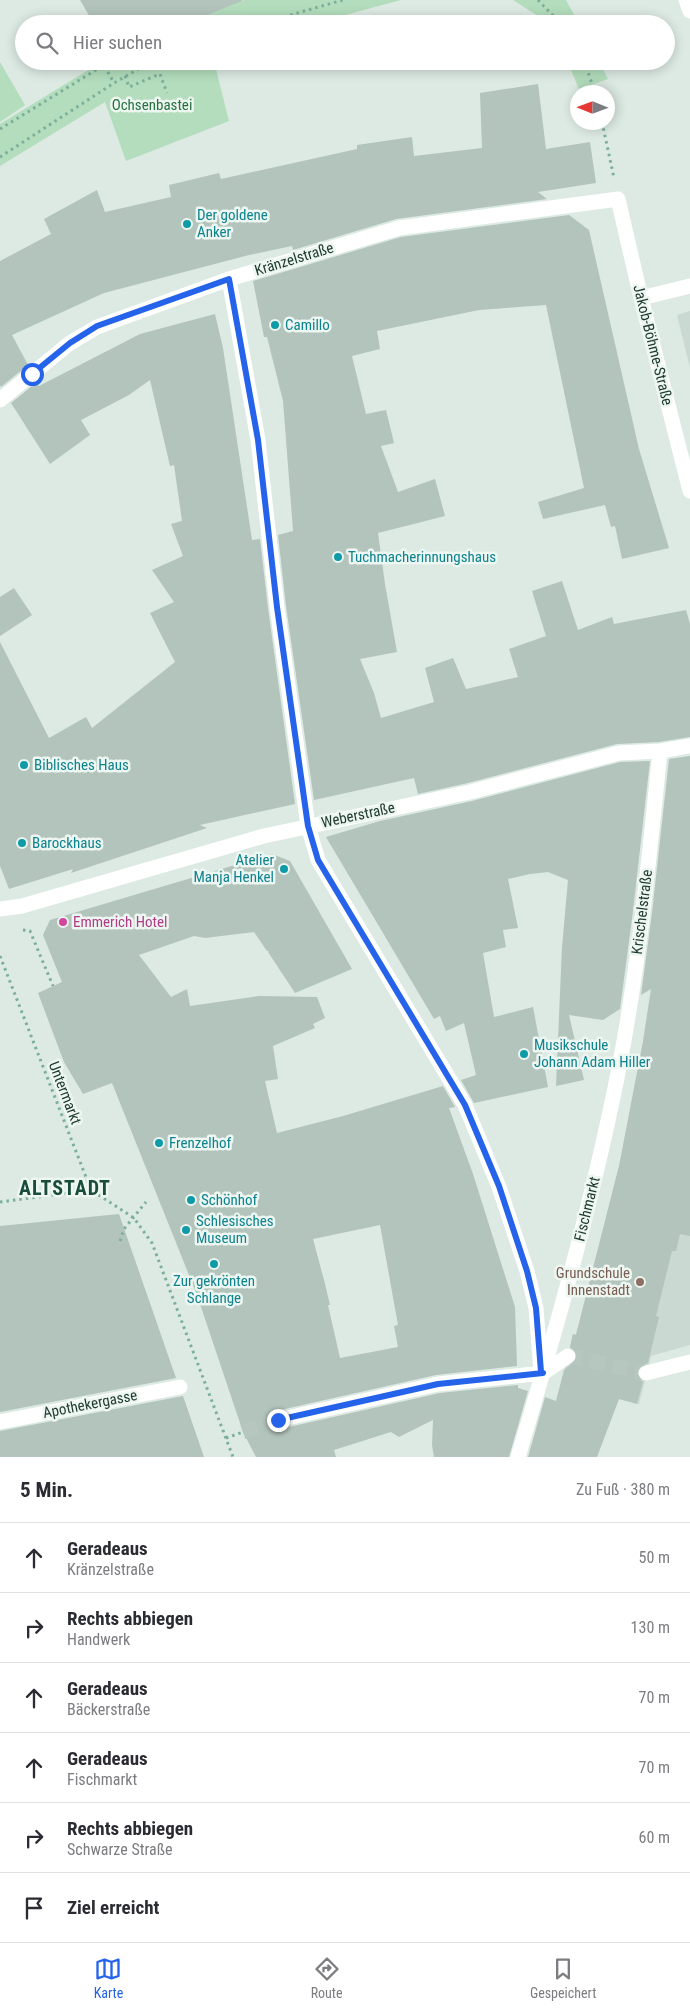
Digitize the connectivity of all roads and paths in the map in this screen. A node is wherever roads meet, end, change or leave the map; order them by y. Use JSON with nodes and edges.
{"nodes":[{"id":1,"x":343,"y":0,"type":"edge"},
{"id":2,"x":538,"y":0,"type":"edge"},
{"id":3,"x":686,"y":0,"type":"edge"},
{"id":4,"x":690,"y":11,"type":"edge"},
{"id":5,"x":290,"y":15,"type":"edge"},
{"id":6,"x":552,"y":15,"type":"edge"},
{"id":7,"x":96,"y":70,"type":"edge"},
{"id":8,"x":107,"y":70,"type":"edge"},
{"id":9,"x":136,"y":70,"type":"edge"},
{"id":10,"x":587,"y":70,"type":"edge"},
{"id":11,"x":125,"y":76,"type":"junction"},
{"id":12,"x":114,"y":83,"type":"junction"},
{"id":13,"x":593,"y":85,"type":"edge"},
{"id":14,"x":167,"y":93,"type":"dead end"},
{"id":15,"x":0,"y":129,"type":"edge"},
{"id":16,"x":604,"y":130,"type":"edge"},
{"id":17,"x":0,"y":157,"type":"edge"},
{"id":18,"x":618,"y":199,"type":"junction"},
{"id":19,"x":229,"y":279,"type":"junction"},
{"id":20,"x":690,"y":286,"type":"edge"},
{"id":21,"x":641,"y":298,"type":"junction"},
{"id":22,"x":0,"y":400,"type":"edge"},
{"id":23,"x":690,"y":491,"type":"edge"},
{"id":24,"x":690,"y":746,"type":"edge"},
{"id":25,"x":660,"y":751,"type":"junction"},
{"id":26,"x":308,"y":826,"type":"junction"},
{"id":27,"x":0,"y":909,"type":"edge"},
{"id":28,"x":20,"y":930,"type":"dead end"},
{"id":29,"x":0,"y":956,"type":"edge"},
{"id":30,"x":53,"y":986,"type":"dead end"},
{"id":31,"x":618,"y":1072,"type":"joint"},
{"id":32,"x":91,"y":1190,"type":"junction"},
{"id":33,"x":0,"y":1202,"type":"edge"},
{"id":34,"x":146,"y":1202,"type":"dead end"},
{"id":35,"x":134,"y":1218,"type":"junction"},
{"id":36,"x":120,"y":1241,"type":"dead end"},
{"id":37,"x":568,"y":1356,"type":"dead end"},
{"id":38,"x":690,"y":1362,"type":"edge"},
{"id":39,"x":543,"y":1373,"type":"junction"},
{"id":40,"x":646,"y":1373,"type":"tunnel mouth"},
{"id":41,"x":180,"y":1387,"type":"dead end"},
{"id":42,"x":278,"y":1420,"type":"tunnel mouth"},
{"id":43,"x":0,"y":1422,"type":"edge"},
{"id":44,"x":243,"y":1432,"type":"tunnel mouth"},
{"id":45,"x":226,"y":1438,"type":"junction"},
{"id":46,"x":233,"y":1457,"type":"edge"},
{"id":47,"x":518,"y":1457,"type":"edge"}],
"edges":[{"from":1,"to":5,"type":"path"},
{"from":2,"to":6,"type":"path"},
{"from":3,"to":4,"type":"street"},
{"from":7,"to":15,"type":"path"},
{"from":8,"to":12,"type":"path"},
{"from":9,"to":11,"type":"path"},
{"from":10,"to":13,"type":"path"},
{"from":11,"to":12,"type":"path"},
{"from":11,"to":14,"type":"path"},
{"from":12,"to":17,"type":"path"},
{"from":16,"to":18,"type":"path"},
{"from":18,"to":19,"type":"street","name":"Kränzelstraße"},
{"from":18,"to":21,"type":"street","name":"Jakob-Böhme-Straße"},
{"from":19,"to":22,"type":"street","name":"Kränzelstraße"},
{"from":19,"to":26,"type":"street"},
{"from":20,"to":21,"type":"street"},
{"from":21,"to":23,"type":"street","name":"Jakob-Böhme-Straße"},
{"from":24,"to":25,"type":"street","name":"Weberstraße"},
{"from":25,"to":26,"type":"street","name":"Weberstraße"},
{"from":25,"to":31,"type":"street","name":"Krischelstraße"},
{"from":26,"to":27,"type":"street","name":"Weberstraße"},
{"from":26,"to":39,"type":"street"},
{"from":28,"to":30,"type":"path"},
{"from":29,"to":32,"type":"path","name":"Untermarkt"},
{"from":31,"to":39,"type":"street","name":"Fischmarkt"},
{"from":32,"to":33,"type":"path"},
{"from":32,"to":35,"type":"path"},
{"from":34,"to":35,"type":"path"},
{"from":35,"to":36,"type":"path"},
{"from":35,"to":45,"type":"path"},
{"from":37,"to":39,"type":"street"},
{"from":38,"to":40,"type":"street"},
{"from":39,"to":42,"type":"street"},
{"from":39,"to":47,"type":"street","name":"Fischmarkt"},
{"from":41,"to":43,"type":"street","name":"Apothekergasse"},
{"from":44,"to":45,"type":"path"},
{"from":45,"to":46,"type":"path"}]}
